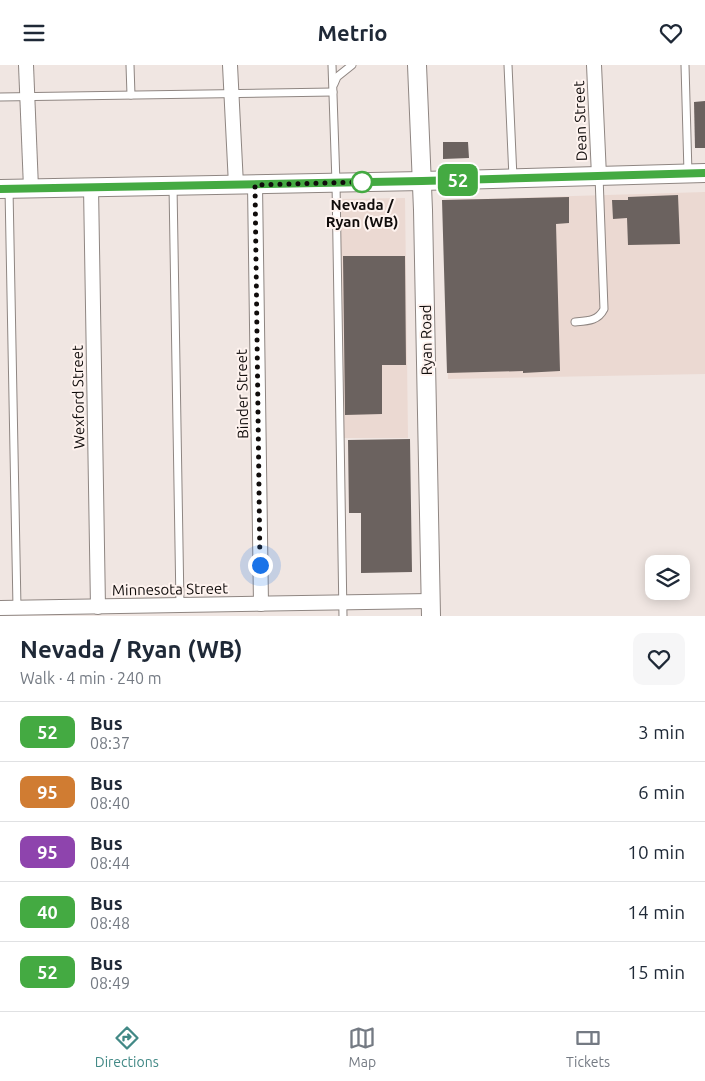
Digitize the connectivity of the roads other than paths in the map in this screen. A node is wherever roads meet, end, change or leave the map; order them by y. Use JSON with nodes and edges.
{"nodes":[{"id":1,"x":26,"y":65,"type":"edge"},
{"id":2,"x":130,"y":65,"type":"edge"},
{"id":3,"x":230,"y":65,"type":"edge"},
{"id":4,"x":332,"y":65,"type":"edge"},
{"id":5,"x":352,"y":65,"type":"edge"},
{"id":6,"x":417,"y":65,"type":"edge"},
{"id":7,"x":508,"y":65,"type":"edge"},
{"id":8,"x":594,"y":65,"type":"edge"},
{"id":9,"x":685,"y":65,"type":"edge"},
{"id":10,"x":333,"y":92,"type":"junction"},
{"id":11,"x":232,"y":93,"type":"junction"},
{"id":12,"x":131,"y":95,"type":"junction"},
{"id":13,"x":27,"y":96,"type":"junction"},
{"id":14,"x":0,"y":97,"type":"edge"},
{"id":15,"x":697,"y":173,"type":"edge"},
{"id":16,"x":598,"y":176,"type":"junction"},
{"id":17,"x":513,"y":178,"type":"junction"},
{"id":18,"x":422,"y":181,"type":"junction"},
{"id":19,"x":336,"y":183,"type":"junction"},
{"id":20,"x":236,"y":185,"type":"junction"},
{"id":21,"x":255,"y":185,"type":"junction"},
{"id":22,"x":173,"y":186,"type":"junction"},
{"id":23,"x":91,"y":187,"type":"junction"},
{"id":24,"x":31,"y":188,"type":"junction"},
{"id":25,"x":4,"y":189,"type":"edge"},
{"id":26,"x":576,"y":322,"type":"dead end"},
{"id":27,"x":261,"y":604,"type":"junction"},
{"id":28,"x":180,"y":605,"type":"junction"},
{"id":29,"x":98,"y":607,"type":"junction"},
{"id":30,"x":0,"y":608,"type":"edge"},
{"id":31,"x":17,"y":608,"type":"junction"},
{"id":32,"x":431,"y":608,"type":"edge"},
{"id":33,"x":342,"y":609,"type":"edge"}],
"edges":[{"from":1,"to":13,"type":"street"},
{"from":2,"to":12,"type":"lane"},
{"from":3,"to":11,"type":"street"},
{"from":4,"to":10,"type":"lane"},
{"from":5,"to":10,"type":"lane"},
{"from":6,"to":18,"type":"street","name":"Ryan Road"},
{"from":7,"to":17,"type":"lane"},
{"from":8,"to":16,"type":"street","name":"Dean Street"},
{"from":9,"to":15,"type":"lane"},
{"from":10,"to":11,"type":"lane"},
{"from":10,"to":19,"type":"lane"},
{"from":11,"to":12,"type":"lane"},
{"from":11,"to":20,"type":"street"},
{"from":12,"to":13,"type":"lane"},
{"from":13,"to":14,"type":"lane"},
{"from":13,"to":24,"type":"street"},
{"from":15,"to":16,"type":"street"},
{"from":16,"to":17,"type":"street"},
{"from":16,"to":26,"type":"lane"},
{"from":17,"to":18,"type":"street"},
{"from":18,"to":19,"type":"street"},
{"from":18,"to":32,"type":"street","name":"Ryan Road"},
{"from":19,"to":21,"type":"street"},
{"from":19,"to":33,"type":"lane"},
{"from":20,"to":21,"type":"street"},
{"from":20,"to":22,"type":"street"},
{"from":21,"to":27,"type":"street","name":"Binder Street"},
{"from":22,"to":23,"type":"street"},
{"from":22,"to":28,"type":"lane"},
{"from":23,"to":24,"type":"street"},
{"from":23,"to":29,"type":"street","name":"Wexford Street"},
{"from":24,"to":25,"type":"street"},
{"from":25,"to":31,"type":"lane"},
{"from":27,"to":28,"type":"street","name":"Minnesota Street"},
{"from":27,"to":33,"type":"street","name":"Minnesota Street"},
{"from":28,"to":29,"type":"street","name":"Minnesota Street"},
{"from":29,"to":31,"type":"street","name":"Minnesota Street"},
{"from":30,"to":31,"type":"street","name":"Minnesota Street"},
{"from":32,"to":33,"type":"street","name":"Minnesota Street"}]}
